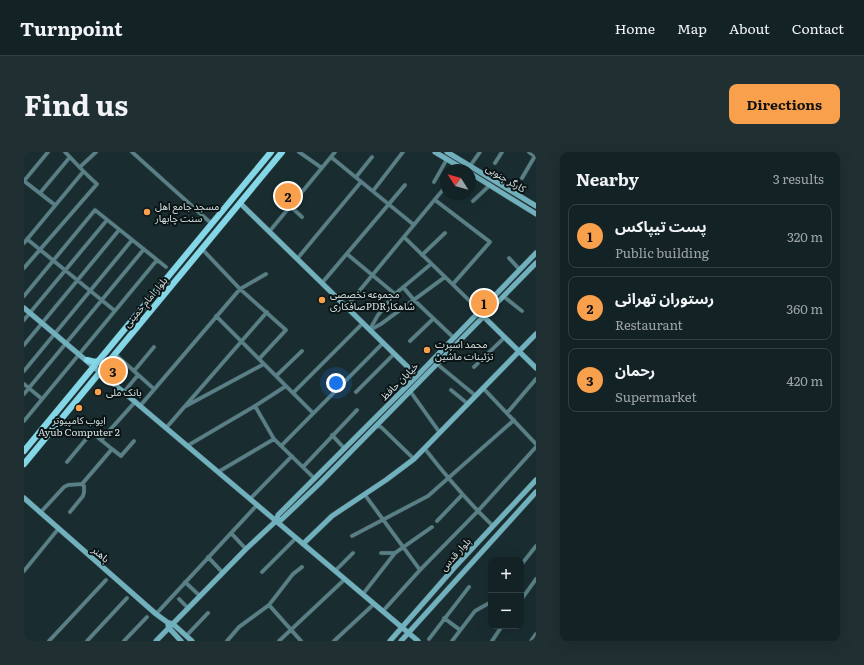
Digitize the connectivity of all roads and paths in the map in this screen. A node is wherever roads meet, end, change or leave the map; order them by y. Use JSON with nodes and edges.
{"nodes":[{"id":1,"x":48,"y":152,"type":"edge"},
{"id":2,"x":64,"y":152,"type":"edge"},
{"id":3,"x":96,"y":152,"type":"edge"},
{"id":4,"x":132,"y":152,"type":"edge"},
{"id":5,"x":271,"y":152,"type":"edge"},
{"id":6,"x":282,"y":152,"type":"edge"},
{"id":7,"x":299,"y":152,"type":"edge"},
{"id":8,"x":335,"y":152,"type":"edge"},
{"id":9,"x":403,"y":152,"type":"edge"},
{"id":10,"x":435,"y":152,"type":"edge"},
{"id":11,"x":447,"y":152,"type":"edge"},
{"id":12,"x":480,"y":152,"type":"edge"},
{"id":13,"x":502,"y":152,"type":"edge"},
{"id":14,"x":529,"y":152,"type":"edge"},
{"id":15,"x":372,"y":156,"type":"dead end"},
{"id":16,"x":536,"y":156,"type":"edge"},
{"id":17,"x":70,"y":157,"type":"junction"},
{"id":18,"x":331,"y":157,"type":"junction"},
{"id":19,"x":447,"y":159,"type":"junction"},
{"id":20,"x":495,"y":163,"type":"dead end"},
{"id":21,"x":456,"y":164,"type":"edge"},
{"id":22,"x":460,"y":164,"type":"edge"},
{"id":23,"x":468,"y":164,"type":"edge"},
{"id":24,"x":80,"y":167,"type":"junction"},
{"id":25,"x":322,"y":168,"type":"junction"},
{"id":26,"x":83,"y":172,"type":"junction"},
{"id":27,"x":476,"y":174,"type":"edge"},
{"id":28,"x":356,"y":177,"type":"junction"},
{"id":29,"x":476,"y":177,"type":"edge"},
{"id":30,"x":522,"y":178,"type":"dead end"},
{"id":31,"x":24,"y":181,"type":"edge"},
{"id":32,"x":361,"y":182,"type":"junction"},
{"id":33,"x":434,"y":182,"type":"dead end"},
{"id":34,"x":405,"y":185,"type":"dead end"},
{"id":35,"x":490,"y":185,"type":"junction"},
{"id":36,"x":373,"y":191,"type":"junction"},
{"id":37,"x":40,"y":193,"type":"junction"},
{"id":38,"x":440,"y":194,"type":"edge"},
{"id":39,"x":435,"y":200,"type":"junction"},
{"id":40,"x":473,"y":201,"type":"dead end"},
{"id":41,"x":240,"y":203,"type":"junction"},
{"id":42,"x":389,"y":204,"type":"junction"},
{"id":43,"x":56,"y":205,"type":"junction"},
{"id":44,"x":290,"y":206,"type":"junction"},
{"id":45,"x":536,"y":206,"type":"edge"},
{"id":46,"x":536,"y":214,"type":"edge"},
{"id":47,"x":302,"y":217,"type":"dead end"},
{"id":48,"x":107,"y":220,"type":"junction"},
{"id":49,"x":212,"y":224,"type":"junction"},
{"id":50,"x":414,"y":225,"type":"junction"},
{"id":51,"x":119,"y":230,"type":"junction"},
{"id":52,"x":269,"y":232,"type":"junction"},
{"id":53,"x":445,"y":233,"type":"dead end"},
{"id":54,"x":404,"y":237,"type":"junction"},
{"id":55,"x":132,"y":240,"type":"junction"},
{"id":56,"x":25,"y":241,"type":"edge"},
{"id":57,"x":144,"y":249,"type":"junction"},
{"id":58,"x":202,"y":249,"type":"junction"},
{"id":59,"x":40,"y":250,"type":"junction"},
{"id":60,"x":536,"y":253,"type":"edge"},
{"id":61,"x":347,"y":254,"type":"junction"},
{"id":62,"x":422,"y":255,"type":"junction"},
{"id":63,"x":509,"y":258,"type":"dead end"},
{"id":64,"x":297,"y":259,"type":"junction"},
{"id":65,"x":157,"y":260,"type":"junction"},
{"id":66,"x":53,"y":261,"type":"junction"},
{"id":67,"x":536,"y":263,"type":"edge"},
{"id":68,"x":431,"y":264,"type":"junction"},
{"id":69,"x":166,"y":267,"type":"dead end"},
{"id":70,"x":24,"y":268,"type":"edge"},
{"id":71,"x":520,"y":270,"type":"junction"},
{"id":72,"x":65,"y":271,"type":"junction"},
{"id":73,"x":266,"y":274,"type":"dead end"},
{"id":74,"x":373,"y":275,"type":"junction"},
{"id":75,"x":445,"y":277,"type":"junction"},
{"id":76,"x":77,"y":281,"type":"junction"},
{"id":77,"x":322,"y":283,"type":"junction"},
{"id":78,"x":453,"y":284,"type":"junction"},
{"id":79,"x":403,"y":287,"type":"junction"},
{"id":80,"x":240,"y":289,"type":"junction"},
{"id":81,"x":90,"y":291,"type":"junction"},
{"id":82,"x":395,"y":294,"type":"junction"},
{"id":83,"x":24,"y":296,"type":"edge"},
{"id":84,"x":503,"y":296,"type":"junction"},
{"id":85,"x":414,"y":300,"type":"junction"},
{"id":86,"x":102,"y":301,"type":"junction"},
{"id":87,"x":346,"y":307,"type":"junction"},
{"id":88,"x":24,"y":308,"type":"edge"},
{"id":89,"x":115,"y":311,"type":"junction"},
{"id":90,"x":480,"y":311,"type":"junction"},
{"id":91,"x":522,"y":311,"type":"dead end"},
{"id":92,"x":267,"y":312,"type":"junction"},
{"id":93,"x":30,"y":313,"type":"junction"},
{"id":94,"x":216,"y":316,"type":"junction"},
{"id":95,"x":484,"y":316,"type":"junction"},
{"id":96,"x":433,"y":319,"type":"junction"},
{"id":97,"x":24,"y":320,"type":"edge"},
{"id":98,"x":42,"y":323,"type":"junction"},
{"id":99,"x":363,"y":323,"type":"junction"},
{"id":100,"x":370,"y":330,"type":"junction"},
{"id":101,"x":55,"y":334,"type":"junction"},
{"id":102,"x":536,"y":334,"type":"edge"},
{"id":103,"x":504,"y":336,"type":"junction"},
{"id":104,"x":454,"y":338,"type":"junction"},
{"id":105,"x":241,"y":341,"type":"junction"},
{"id":106,"x":410,"y":342,"type":"dead end"},
{"id":107,"x":383,"y":343,"type":"junction"},
{"id":108,"x":67,"y":344,"type":"junction"},
{"id":109,"x":24,"y":345,"type":"edge"},
{"id":110,"x":154,"y":347,"type":"dead end"},
{"id":111,"x":444,"y":348,"type":"junction"},
{"id":112,"x":302,"y":351,"type":"dead end"},
{"id":113,"x":520,"y":351,"type":"junction"},
{"id":114,"x":448,"y":353,"type":"junction"},
{"id":115,"x":79,"y":354,"type":"junction"},
{"id":116,"x":115,"y":354,"type":"junction"},
{"id":117,"x":394,"y":354,"type":"junction"},
{"id":118,"x":259,"y":359,"type":"junction"},
{"id":119,"x":87,"y":360,"type":"junction"},
{"id":120,"x":100,"y":360,"type":"junction"},
{"id":121,"x":264,"y":364,"type":"junction"},
{"id":122,"x":438,"y":364,"type":"junction"},
{"id":123,"x":474,"y":367,"type":"dead end"},
{"id":124,"x":536,"y":368,"type":"edge"},
{"id":125,"x":92,"y":369,"type":"junction"},
{"id":126,"x":24,"y":371,"type":"edge"},
{"id":127,"x":100,"y":371,"type":"junction"},
{"id":128,"x":134,"y":371,"type":"junction"},
{"id":129,"x":138,"y":375,"type":"junction"},
{"id":130,"x":276,"y":376,"type":"junction"},
{"id":131,"x":417,"y":376,"type":"junction"},
{"id":132,"x":536,"y":380,"type":"edge"},
{"id":133,"x":24,"y":384,"type":"edge"},
{"id":134,"x":286,"y":386,"type":"junction"},
{"id":135,"x":29,"y":388,"type":"junction"},
{"id":136,"x":483,"y":388,"type":"junction"},
{"id":137,"x":154,"y":389,"type":"junction"},
{"id":138,"x":451,"y":390,"type":"dead end"},
{"id":139,"x":410,"y":391,"type":"junction"},
{"id":140,"x":124,"y":392,"type":"junction"},
{"id":141,"x":356,"y":392,"type":"dead end"},
{"id":142,"x":293,"y":393,"type":"junction"},
{"id":143,"x":24,"y":394,"type":"edge"},
{"id":144,"x":476,"y":396,"type":"junction"},
{"id":145,"x":42,"y":399,"type":"junction"},
{"id":146,"x":135,"y":402,"type":"junction"},
{"id":147,"x":468,"y":404,"type":"junction"},
{"id":148,"x":140,"y":406,"type":"junction"},
{"id":149,"x":255,"y":406,"type":"junction"},
{"id":150,"x":386,"y":406,"type":"junction"},
{"id":151,"x":184,"y":407,"type":"junction"},
{"id":152,"x":357,"y":410,"type":"dead end"},
{"id":153,"x":391,"y":411,"type":"junction"},
{"id":154,"x":507,"y":412,"type":"junction"},
{"id":155,"x":314,"y":413,"type":"junction"},
{"id":156,"x":514,"y":420,"type":"junction"},
{"id":157,"x":24,"y":421,"type":"edge"},
{"id":158,"x":376,"y":426,"type":"junction"},
{"id":159,"x":166,"y":428,"type":"junction"},
{"id":160,"x":440,"y":432,"type":"junction"},
{"id":161,"x":332,"y":435,"type":"junction"},
{"id":162,"x":274,"y":439,"type":"junction"},
{"id":163,"x":101,"y":440,"type":"junction"},
{"id":164,"x":134,"y":441,"type":"dead end"},
{"id":165,"x":536,"y":444,"type":"edge"},
{"id":166,"x":187,"y":446,"type":"junction"},
{"id":167,"x":282,"y":446,"type":"junction"},
{"id":168,"x":536,"y":447,"type":"edge"},
{"id":169,"x":344,"y":448,"type":"junction"},
{"id":170,"x":112,"y":449,"type":"junction"},
{"id":171,"x":425,"y":449,"type":"junction"},
{"id":172,"x":24,"y":451,"type":"edge"},
{"id":173,"x":292,"y":456,"type":"junction"},
{"id":174,"x":414,"y":459,"type":"junction"},
{"id":175,"x":67,"y":462,"type":"dead end"},
{"id":176,"x":24,"y":464,"type":"edge"},
{"id":177,"x":302,"y":467,"type":"junction"},
{"id":178,"x":218,"y":472,"type":"junction"},
{"id":179,"x":315,"y":479,"type":"junction"},
{"id":180,"x":448,"y":479,"type":"junction"},
{"id":181,"x":536,"y":480,"type":"edge"},
{"id":182,"x":82,"y":484,"type":"junction"},
{"id":183,"x":525,"y":492,"type":"junction"},
{"id":184,"x":536,"y":492,"type":"edge"},
{"id":185,"x":366,"y":495,"type":"junction"},
{"id":186,"x":462,"y":495,"type":"junction"},
{"id":187,"x":532,"y":497,"type":"junction"},
{"id":188,"x":24,"y":498,"type":"edge"},
{"id":189,"x":250,"y":499,"type":"junction"},
{"id":190,"x":257,"y":505,"type":"junction"},
{"id":191,"x":40,"y":512,"type":"junction"},
{"id":192,"x":70,"y":512,"type":"dead end"},
{"id":193,"x":477,"y":512,"type":"junction"},
{"id":194,"x":383,"y":519,"type":"junction"},
{"id":195,"x":276,"y":521,"type":"junction"},
{"id":196,"x":437,"y":521,"type":"dead end"},
{"id":197,"x":493,"y":526,"type":"junction"},
{"id":198,"x":432,"y":527,"type":"dead end"},
{"id":199,"x":59,"y":528,"type":"junction"},
{"id":200,"x":231,"y":534,"type":"junction"},
{"id":201,"x":352,"y":536,"type":"dead end"},
{"id":202,"x":296,"y":538,"type":"junction"},
{"id":203,"x":303,"y":544,"type":"junction"},
{"id":204,"x":536,"y":546,"type":"edge"},
{"id":205,"x":404,"y":547,"type":"junction"},
{"id":206,"x":246,"y":549,"type":"junction"},
{"id":207,"x":353,"y":553,"type":"dead end"},
{"id":208,"x":381,"y":553,"type":"dead end"},
{"id":209,"x":395,"y":553,"type":"junction"},
{"id":210,"x":208,"y":557,"type":"junction"},
{"id":211,"x":524,"y":561,"type":"edge"},
{"id":212,"x":302,"y":567,"type":"dead end"},
{"id":213,"x":420,"y":570,"type":"junction"},
{"id":214,"x":24,"y":571,"type":"edge"},
{"id":215,"x":335,"y":571,"type":"junction"},
{"id":216,"x":262,"y":572,"type":"dead end"},
{"id":217,"x":222,"y":573,"type":"junction"},
{"id":218,"x":345,"y":579,"type":"junction"},
{"id":219,"x":536,"y":579,"type":"edge"},
{"id":220,"x":106,"y":580,"type":"dead end"},
{"id":221,"x":185,"y":582,"type":"junction"},
{"id":222,"x":469,"y":587,"type":"dead end"},
{"id":223,"x":363,"y":594,"type":"junction"},
{"id":224,"x":200,"y":596,"type":"junction"},
{"id":225,"x":524,"y":596,"type":"edge"},
{"id":226,"x":127,"y":598,"type":"dead end"},
{"id":227,"x":180,"y":599,"type":"dead end"},
{"id":228,"x":374,"y":604,"type":"junction"},
{"id":229,"x":488,"y":604,"type":"edge"},
{"id":230,"x":268,"y":605,"type":"junction"},
{"id":231,"x":188,"y":608,"type":"junction"},
{"id":232,"x":383,"y":611,"type":"junction"},
{"id":233,"x":208,"y":613,"type":"dead end"},
{"id":234,"x":156,"y":614,"type":"junction"},
{"id":235,"x":148,"y":617,"type":"dead end"},
{"id":236,"x":444,"y":618,"type":"junction"},
{"id":237,"x":166,"y":622,"type":"junction"},
{"id":238,"x":173,"y":624,"type":"junction"},
{"id":239,"x":169,"y":628,"type":"junction"},
{"id":240,"x":402,"y":628,"type":"junction"},
{"id":241,"x":500,"y":629,"type":"edge"},
{"id":242,"x":290,"y":630,"type":"junction"},
{"id":243,"x":460,"y":630,"type":"junction"},
{"id":244,"x":408,"y":633,"type":"junction"},
{"id":245,"x":536,"y":634,"type":"edge"},
{"id":246,"x":186,"y":635,"type":"junction"},
{"id":247,"x":429,"y":639,"type":"dead end"},
{"id":248,"x":493,"y":640,"type":"edge"},
{"id":249,"x":49,"y":641,"type":"edge"},
{"id":250,"x":87,"y":641,"type":"edge"},
{"id":251,"x":124,"y":641,"type":"edge"},
{"id":252,"x":156,"y":641,"type":"edge"},
{"id":253,"x":181,"y":641,"type":"edge"},
{"id":254,"x":192,"y":641,"type":"edge"},
{"id":255,"x":227,"y":641,"type":"edge"},
{"id":256,"x":278,"y":641,"type":"edge"},
{"id":257,"x":301,"y":641,"type":"edge"},
{"id":258,"x":334,"y":641,"type":"edge"},
{"id":259,"x":390,"y":641,"type":"edge"},
{"id":260,"x":400,"y":641,"type":"edge"},
{"id":261,"x":418,"y":641,"type":"edge"},
{"id":262,"x":452,"y":641,"type":"edge"},
{"id":263,"x":531,"y":641,"type":"edge"}],
"edges":[{"from":1,"to":31,"type":"street"},
{"from":2,"to":17,"type":"street"},
{"from":3,"to":24,"type":"street"},
{"from":4,"to":49,"type":"street"},
{"from":5,"to":49,"type":"main road","name":"بلوار امام خمینی"},
{"from":6,"to":41,"type":"main road","name":"بلوار امام خمینی"},
{"from":7,"to":25,"type":"street"},
{"from":8,"to":18,"type":"street"},
{"from":9,"to":36,"type":"street"},
{"from":10,"to":19,"type":"main road","name":"کارگر جنوبی"},
{"from":11,"to":22,"type":"main road","name":"کارگر جنوبی"},
{"from":12,"to":23,"type":"street"},
{"from":13,"to":20,"type":"street"},
{"from":14,"to":16,"type":"street"},
{"from":15,"to":28,"type":"street"},
{"from":16,"to":30,"type":"street"},
{"from":17,"to":24,"type":"street"},
{"from":17,"to":37,"type":"street"},
{"from":18,"to":25,"type":"street"},
{"from":18,"to":28,"type":"street"},
{"from":19,"to":21,"type":"main road","name":"کارگر جنوبی"},
{"from":19,"to":33,"type":"street"},
{"from":24,"to":26,"type":"street"},
{"from":25,"to":44,"type":"street"},
{"from":26,"to":43,"type":"street"},
{"from":26,"to":59,"type":"street"},
{"from":27,"to":45,"type":"main road","name":"کارگر جنوبی"},
{"from":28,"to":32,"type":"street"},
{"from":29,"to":35,"type":"main road","name":"کارگر جنوبی"},
{"from":31,"to":37,"type":"street"},
{"from":32,"to":36,"type":"street"},
{"from":32,"to":64,"type":"street"},
{"from":34,"to":42,"type":"street"},
{"from":35,"to":40,"type":"street"},
{"from":35,"to":46,"type":"main road","name":"کارگر جنوبی"},
{"from":36,"to":42,"type":"street"},
{"from":37,"to":43,"type":"street"},
{"from":38,"to":39,"type":"street"},
{"from":39,"to":50,"type":"street"},
{"from":39,"to":78,"type":"street"},
{"from":41,"to":52,"type":"main road"},
{"from":41,"to":58,"type":"main road","name":"بلوار امام خمینی"},
{"from":42,"to":50,"type":"street"},
{"from":42,"to":61,"type":"street"},
{"from":43,"to":56,"type":"street"},
{"from":44,"to":47,"type":"street"},
{"from":44,"to":52,"type":"street"},
{"from":48,"to":51,"type":"street"},
{"from":48,"to":66,"type":"street"},
{"from":48,"to":72,"type":"street"},
{"from":49,"to":120,"type":"main road","name":"بلوار امام خمینی"},
{"from":50,"to":54,"type":"street"},
{"from":51,"to":55,"type":"street"},
{"from":51,"to":76,"type":"street"},
{"from":52,"to":64,"type":"main road"},
{"from":53,"to":62,"type":"street"},
{"from":54,"to":62,"type":"street"},
{"from":54,"to":74,"type":"street"},
{"from":55,"to":57,"type":"street"},
{"from":55,"to":81,"type":"street"},
{"from":56,"to":59,"type":"street"},
{"from":57,"to":65,"type":"street"},
{"from":57,"to":86,"type":"street"},
{"from":58,"to":80,"type":"street"},
{"from":58,"to":116,"type":"main road","name":"بلوار امام خمینی"},
{"from":59,"to":66,"type":"street"},
{"from":59,"to":70,"type":"street"},
{"from":60,"to":71,"type":"main road","name":"خیابان حافظ"},
{"from":61,"to":74,"type":"street"},
{"from":61,"to":77,"type":"street"},
{"from":62,"to":68,"type":"street"},
{"from":63,"to":71,"type":"street"},
{"from":64,"to":77,"type":"main road"},
{"from":65,"to":69,"type":"street"},
{"from":65,"to":89,"type":"street"},
{"from":66,"to":72,"type":"street"},
{"from":66,"to":83,"type":"street"},
{"from":67,"to":84,"type":"main road","name":"خیابان حافظ"},
{"from":68,"to":75,"type":"street"},
{"from":68,"to":79,"type":"street"},
{"from":71,"to":90,"type":"main road","name":"خیابان حافظ"},
{"from":72,"to":76,"type":"street"},
{"from":72,"to":93,"type":"street"},
{"from":73,"to":80,"type":"street"},
{"from":74,"to":82,"type":"street"},
{"from":74,"to":87,"type":"street"},
{"from":75,"to":78,"type":"street"},
{"from":75,"to":85,"type":"street"},
{"from":76,"to":81,"type":"street"},
{"from":76,"to":98,"type":"street"},
{"from":77,"to":87,"type":"main road"},
{"from":78,"to":90,"type":"street"},
{"from":79,"to":82,"type":"street"},
{"from":79,"to":85,"type":"street"},
{"from":80,"to":92,"type":"street"},
{"from":80,"to":94,"type":"street"},
{"from":81,"to":86,"type":"street"},
{"from":81,"to":101,"type":"street"},
{"from":82,"to":100,"type":"street"},
{"from":84,"to":91,"type":"street"},
{"from":84,"to":95,"type":"main road","name":"خیابان حافظ"},
{"from":85,"to":96,"type":"street"},
{"from":85,"to":100,"type":"street"},
{"from":86,"to":89,"type":"street"},
{"from":86,"to":108,"type":"street"},
{"from":87,"to":99,"type":"main road"},
{"from":88,"to":93,"type":"main road"},
{"from":89,"to":115,"type":"street"},
{"from":90,"to":104,"type":"main road","name":"خیابان حافظ"},
{"from":92,"to":105,"type":"street"},
{"from":92,"to":118,"type":"street"},
{"from":93,"to":97,"type":"street"},
{"from":93,"to":98,"type":"main road"},
{"from":94,"to":105,"type":"street"},
{"from":94,"to":137,"type":"street"},
{"from":95,"to":103,"type":"main road"},
{"from":95,"to":114,"type":"main road","name":"خیابان حافظ"},
{"from":96,"to":104,"type":"street"},
{"from":96,"to":106,"type":"street"},
{"from":98,"to":101,"type":"main road"},
{"from":98,"to":109,"type":"street"},
{"from":99,"to":100,"type":"main road"},
{"from":99,"to":142,"type":"street"},
{"from":100,"to":107,"type":"main road"},
{"from":101,"to":108,"type":"main road"},
{"from":101,"to":126,"type":"street"},
{"from":102,"to":113,"type":"main road"},
{"from":103,"to":113,"type":"main road"},
{"from":103,"to":123,"type":"street"},
{"from":104,"to":111,"type":"main road","name":"خیابان حافظ"},
{"from":105,"to":118,"type":"street"},
{"from":105,"to":151,"type":"street"},
{"from":107,"to":117,"type":"main road"},
{"from":107,"to":155,"type":"street"},
{"from":108,"to":115,"type":"main road"},
{"from":108,"to":135,"type":"street"},
{"from":110,"to":128,"type":"street"},
{"from":111,"to":114,"type":"main road"},
{"from":111,"to":131,"type":"main road","name":"خیابان حافظ"},
{"from":112,"to":130,"type":"street"},
{"from":113,"to":124,"type":"main road"},
{"from":113,"to":136,"type":"main road"},
{"from":114,"to":122,"type":"main road","name":"خیابان حافظ"},
{"from":115,"to":119,"type":"main road"},
{"from":115,"to":145,"type":"street"},
{"from":116,"to":127,"type":"main road","name":"بلوار امام خمینی"},
{"from":116,"to":128,"type":"street"},
{"from":117,"to":131,"type":"main road"},
{"from":117,"to":141,"type":"street"},
{"from":118,"to":121,"type":"street"},
{"from":119,"to":120,"type":"main road"},
{"from":119,"to":125,"type":"main road"},
{"from":120,"to":125,"type":"main road","name":"بلوار امام خمینی"},
{"from":121,"to":130,"type":"street"},
{"from":121,"to":151,"type":"street"},
{"from":122,"to":139,"type":"main road","name":"خیابان حافظ"},
{"from":122,"to":144,"type":"street"},
{"from":125,"to":127,"type":"main road"},
{"from":125,"to":172,"type":"main road","name":"بلوار امام خمینی"},
{"from":127,"to":140,"type":"main road"},
{"from":127,"to":176,"type":"main road","name":"بلوار امام خمینی"},
{"from":128,"to":129,"type":"street"},
{"from":129,"to":137,"type":"street"},
{"from":129,"to":140,"type":"street"},
{"from":130,"to":134,"type":"street"},
{"from":131,"to":150,"type":"main road","name":"خیابان حافظ"},
{"from":132,"to":154,"type":"street"},
{"from":133,"to":135,"type":"street"},
{"from":134,"to":142,"type":"street"},
{"from":134,"to":149,"type":"street"},
{"from":135,"to":143,"type":"street"},
{"from":135,"to":145,"type":"street"},
{"from":136,"to":144,"type":"main road"},
{"from":136,"to":154,"type":"street"},
{"from":137,"to":148,"type":"street"},
{"from":138,"to":147,"type":"street"},
{"from":139,"to":153,"type":"main road","name":"خیابان حافظ"},
{"from":139,"to":160,"type":"street"},
{"from":140,"to":146,"type":"main road"},
{"from":142,"to":155,"type":"street"},
{"from":144,"to":147,"type":"main road"},
{"from":145,"to":157,"type":"street"},
{"from":146,"to":148,"type":"main road"},
{"from":146,"to":163,"type":"street"},
{"from":147,"to":160,"type":"main road"},
{"from":148,"to":159,"type":"main road"},
{"from":149,"to":162,"type":"street"},
{"from":149,"to":166,"type":"street"},
{"from":150,"to":153,"type":"main road"},
{"from":150,"to":169,"type":"main road","name":"خیابان حافظ"},
{"from":151,"to":159,"type":"street"},
{"from":152,"to":161,"type":"street"},
{"from":153,"to":158,"type":"main road","name":"خیابان حافظ"},
{"from":154,"to":156,"type":"street"},
{"from":155,"to":167,"type":"street"},
{"from":156,"to":165,"type":"street"},
{"from":156,"to":180,"type":"street"},
{"from":158,"to":174,"type":"street"},
{"from":158,"to":195,"type":"main road","name":"خیابان حافظ"},
{"from":159,"to":166,"type":"main road"},
{"from":160,"to":171,"type":"main road"},
{"from":161,"to":169,"type":"street"},
{"from":161,"to":177,"type":"street"},
{"from":162,"to":167,"type":"street"},
{"from":162,"to":178,"type":"street"},
{"from":163,"to":170,"type":"street"},
{"from":163,"to":175,"type":"street"},
{"from":164,"to":170,"type":"street"},
{"from":166,"to":178,"type":"main road"},
{"from":167,"to":173,"type":"street"},
{"from":168,"to":193,"type":"street"},
{"from":169,"to":179,"type":"main road","name":"خیابان حافظ"},
{"from":170,"to":182,"type":"street"},
{"from":171,"to":174,"type":"main road"},
{"from":171,"to":180,"type":"street"},
{"from":173,"to":177,"type":"street"},
{"from":173,"to":189,"type":"street"},
{"from":174,"to":185,"type":"main road"},
{"from":177,"to":179,"type":"street"},
{"from":178,"to":189,"type":"main road"},
{"from":179,"to":195,"type":"main road","name":"خیابان حافظ"},
{"from":180,"to":186,"type":"street"},
{"from":180,"to":194,"type":"street"},
{"from":181,"to":183,"type":"main road","name":"بلوار قدس"},
{"from":182,"to":191,"type":"street"},
{"from":182,"to":192,"type":"street"},
{"from":183,"to":187,"type":"main road"},
{"from":183,"to":197,"type":"main road","name":"بلوار قدس"},
{"from":184,"to":187,"type":"main road","name":"بلوار قدس"},
{"from":185,"to":194,"type":"street"},
{"from":185,"to":203,"type":"main road"},
{"from":186,"to":193,"type":"street"},
{"from":186,"to":196,"type":"street"},
{"from":187,"to":244,"type":"main road","name":"بلوار قدس"},
{"from":188,"to":191,"type":"main road","name":"باهنر"},
{"from":189,"to":190,"type":"main road"},
{"from":190,"to":195,"type":"main road"},
{"from":190,"to":200,"type":"street"},
{"from":191,"to":199,"type":"main road","name":"باهنر"},
{"from":193,"to":197,"type":"street"},
{"from":193,"to":213,"type":"street"},
{"from":194,"to":201,"type":"street"},
{"from":194,"to":205,"type":"street"},
{"from":195,"to":202,"type":"main road"},
{"from":195,"to":206,"type":"main road","name":"خیابان حافظ"},
{"from":197,"to":240,"type":"main road","name":"بلوار قدس"},
{"from":198,"to":205,"type":"street"},
{"from":199,"to":214,"type":"street"},
{"from":199,"to":234,"type":"main road","name":"باهنر"},
{"from":200,"to":206,"type":"street"},
{"from":200,"to":210,"type":"street"},
{"from":202,"to":203,"type":"main road"},
{"from":202,"to":216,"type":"street"},
{"from":203,"to":215,"type":"main road"},
{"from":204,"to":211,"type":"street"},
{"from":205,"to":209,"type":"street"},
{"from":205,"to":213,"type":"street"},
{"from":206,"to":217,"type":"main road","name":"خیابان حافظ"},
{"from":207,"to":215,"type":"street"},
{"from":208,"to":209,"type":"street"},
{"from":209,"to":223,"type":"street"},
{"from":210,"to":217,"type":"street"},
{"from":210,"to":221,"type":"street"},
{"from":212,"to":230,"type":"street"},
{"from":213,"to":232,"type":"street"},
{"from":215,"to":218,"type":"main road"},
{"from":217,"to":224,"type":"main road","name":"خیابان حافظ"},
{"from":218,"to":223,"type":"main road"},
{"from":218,"to":242,"type":"street"},
{"from":219,"to":225,"type":"street"},
{"from":220,"to":249,"type":"street"},
{"from":221,"to":224,"type":"street"},
{"from":221,"to":234,"type":"street"},
{"from":222,"to":236,"type":"street"},
{"from":223,"to":228,"type":"main road"},
{"from":224,"to":231,"type":"main road","name":"خیابان حافظ"},
{"from":226,"to":250,"type":"street"},
{"from":227,"to":231,"type":"street"},
{"from":228,"to":232,"type":"main road"},
{"from":228,"to":258,"type":"street"},
{"from":229,"to":243,"type":"street"},
{"from":230,"to":242,"type":"street"},
{"from":230,"to":255,"type":"street"},
{"from":231,"to":238,"type":"main road","name":"خیابان حافظ"},
{"from":232,"to":240,"type":"main road"},
{"from":233,"to":246,"type":"street"},
{"from":234,"to":237,"type":"main road","name":"باهنر"},
{"from":235,"to":251,"type":"street"},
{"from":236,"to":243,"type":"street"},
{"from":236,"to":247,"type":"street"},
{"from":237,"to":238,"type":"main road"},
{"from":237,"to":239,"type":"main road"},
{"from":238,"to":239,"type":"main road","name":"خیابان حافظ"},
{"from":238,"to":246,"type":"main road"},
{"from":239,"to":252,"type":"main road","name":"خیابان حافظ"},
{"from":239,"to":253,"type":"main road"},
{"from":240,"to":244,"type":"main road"},
{"from":240,"to":259,"type":"main road","name":"بلوار قدس"},
{"from":241,"to":248,"type":"street"},
{"from":242,"to":256,"type":"street"},
{"from":242,"to":257,"type":"street"},
{"from":243,"to":262,"type":"street"},
{"from":244,"to":260,"type":"main road","name":"بلوار قدس"},
{"from":244,"to":261,"type":"main road"},
{"from":245,"to":263,"type":"street"},
{"from":246,"to":254,"type":"main road"}]}
